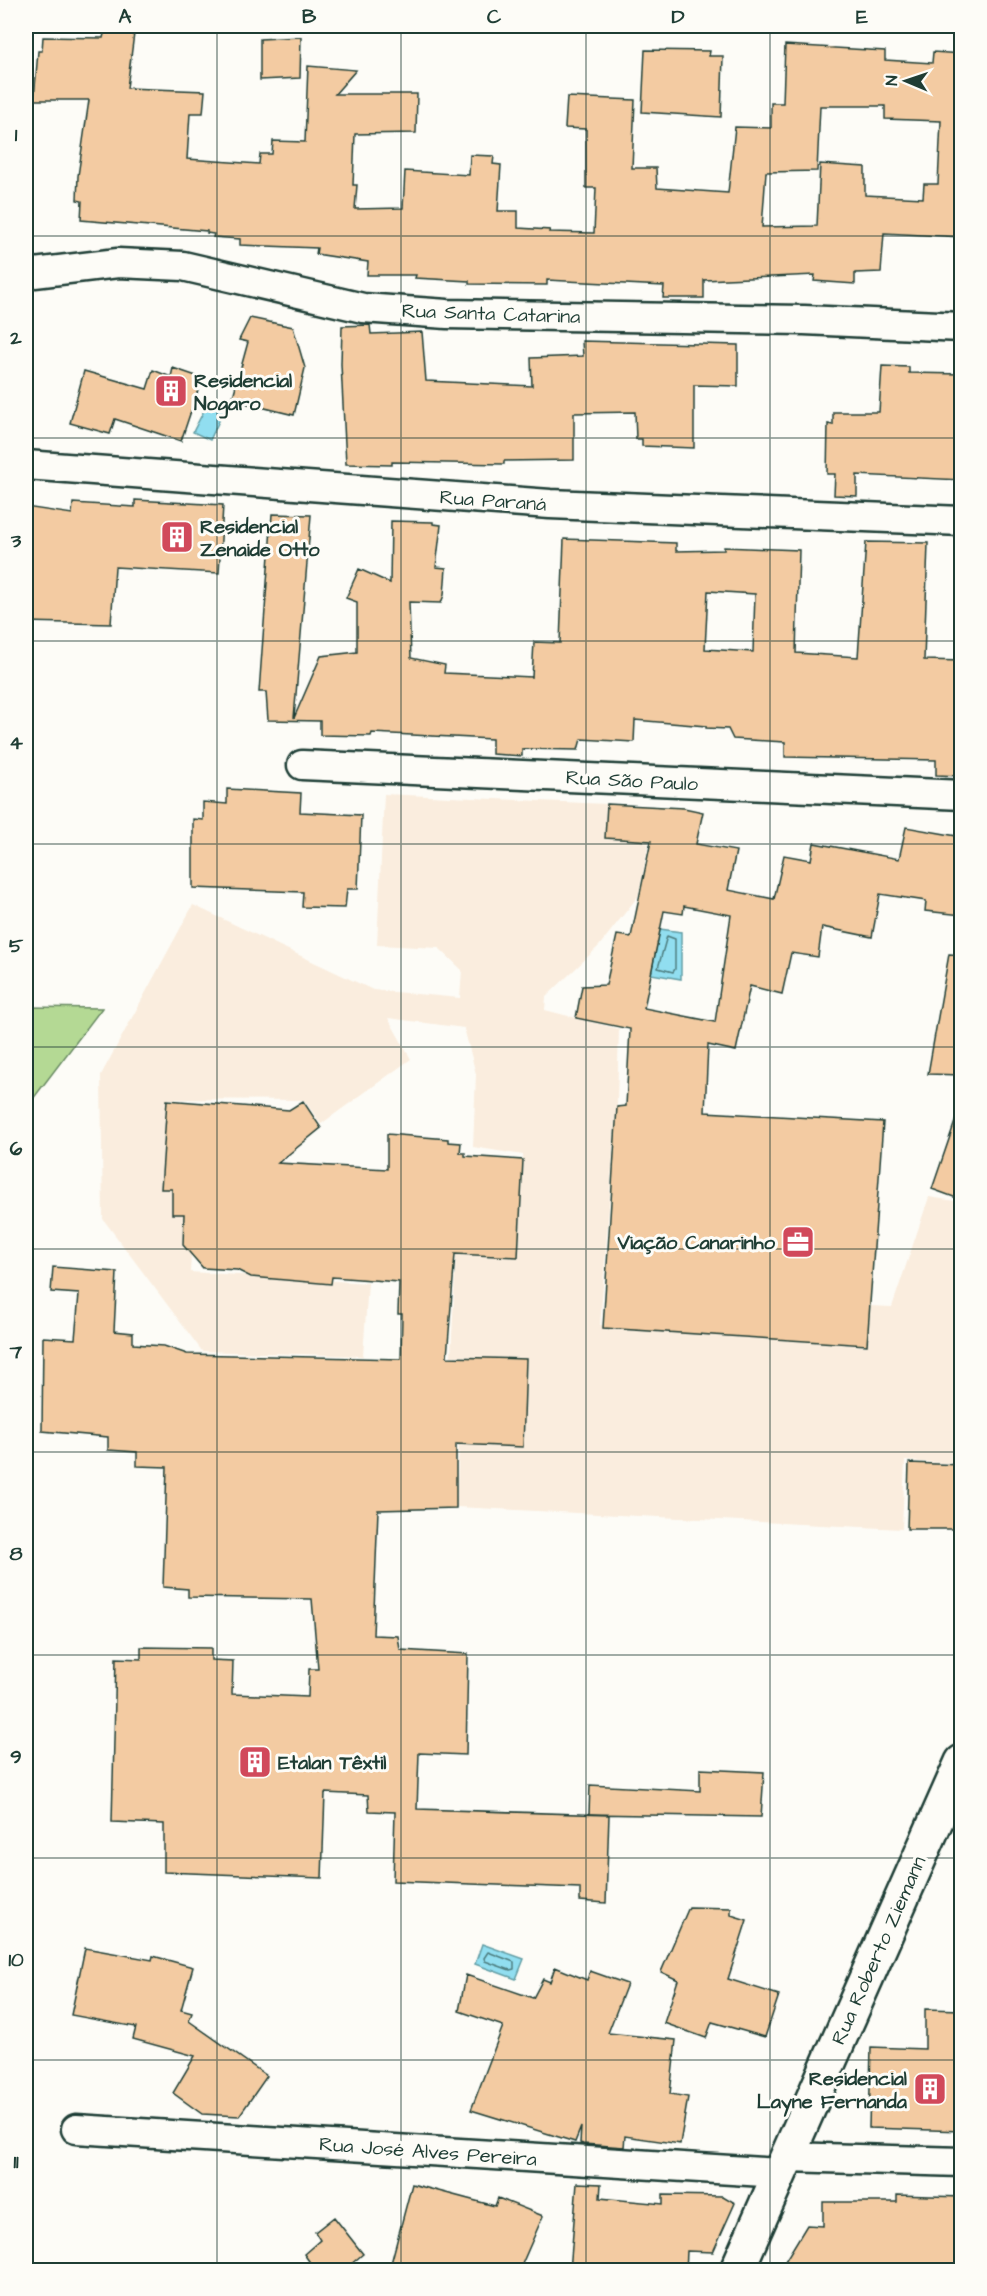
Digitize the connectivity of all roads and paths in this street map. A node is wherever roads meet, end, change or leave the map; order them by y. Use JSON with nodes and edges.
{"nodes":[{"id":1,"x":26,"y":274,"type":"edge"},
{"id":2,"x":962,"y":327,"type":"edge"},
{"id":3,"x":26,"y":465,"type":"edge"},
{"id":4,"x":962,"y":521,"type":"edge"},
{"id":5,"x":302,"y":765,"type":"dead end"},
{"id":6,"x":962,"y":795,"type":"edge"},
{"id":7,"x":962,"y":1762,"type":"edge"},
{"id":8,"x":76,"y":2129,"type":"dead end"},
{"id":9,"x":962,"y":2162,"type":"edge"},
{"id":10,"x":784,"y":2165,"type":"junction"},
{"id":11,"x":737,"y":2271,"type":"edge"}],
"edges":[{"from":1,"to":2,"type":"street","name":"Rua Santa Catarina"},
{"from":3,"to":4,"type":"street","name":"Rua Paraná"},
{"from":5,"to":6,"type":"street","name":"Rua São Paulo"},
{"from":7,"to":10,"type":"main road","name":"Rua Roberto Ziemann"},
{"from":8,"to":10,"type":"street","name":"Rua José Alves Pereira"},
{"from":9,"to":10,"type":"street","name":"Rua José Alves Pereira"},
{"from":10,"to":11,"type":"main road","name":"Rua Roberto Ziemann"}]}
